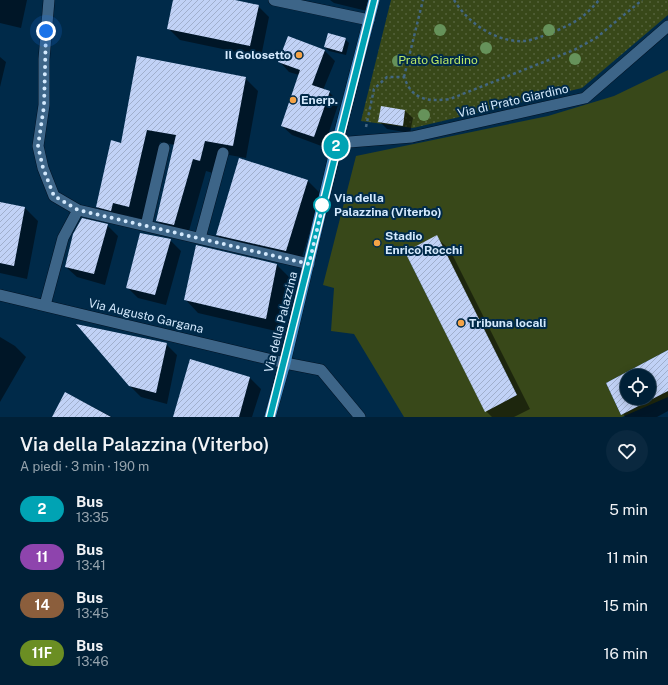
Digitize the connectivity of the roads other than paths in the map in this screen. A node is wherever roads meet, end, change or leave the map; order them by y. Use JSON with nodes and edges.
{"nodes":[{"id":1,"x":49,"y":0,"type":"edge"},
{"id":2,"x":274,"y":0,"type":"edge"},
{"id":3,"x":374,"y":0,"type":"edge"},
{"id":4,"x":369,"y":20,"type":"junction"},
{"id":5,"x":668,"y":26,"type":"edge"},
{"id":6,"x":337,"y":143,"type":"junction"},
{"id":7,"x":164,"y":148,"type":"dead end"},
{"id":8,"x":223,"y":153,"type":"dead end"},
{"id":9,"x":78,"y":210,"type":"junction"},
{"id":10,"x":146,"y":226,"type":"junction"},
{"id":11,"x":200,"y":238,"type":"junction"},
{"id":12,"x":309,"y":264,"type":"junction"},
{"id":13,"x":0,"y":296,"type":"edge"},
{"id":14,"x":45,"y":305,"type":"junction"},
{"id":15,"x":285,"y":363,"type":"junction"},
{"id":16,"x":270,"y":417,"type":"edge"},
{"id":17,"x":360,"y":417,"type":"edge"}],
"edges":[{"from":1,"to":9,"type":"street"},
{"from":2,"to":4,"type":"street"},
{"from":3,"to":4,"type":"main road","name":"Via della Palazzina"},
{"from":4,"to":6,"type":"main road","name":"Via della Palazzina"},
{"from":5,"to":6,"type":"street","name":"Via di Prato Giardino"},
{"from":6,"to":12,"type":"main road","name":"Via della Palazzina"},
{"from":7,"to":10,"type":"street"},
{"from":8,"to":11,"type":"street"},
{"from":9,"to":10,"type":"street"},
{"from":9,"to":14,"type":"street"},
{"from":10,"to":11,"type":"street"},
{"from":11,"to":12,"type":"street"},
{"from":12,"to":15,"type":"main road","name":"Via della Palazzina"},
{"from":13,"to":14,"type":"street","name":"Via Augusto Gargana"},
{"from":14,"to":15,"type":"street","name":"Via Augusto Gargana"},
{"from":15,"to":16,"type":"main road","name":"Via della Palazzina"},
{"from":15,"to":17,"type":"street","name":"Via Augusto Gargana"}]}
